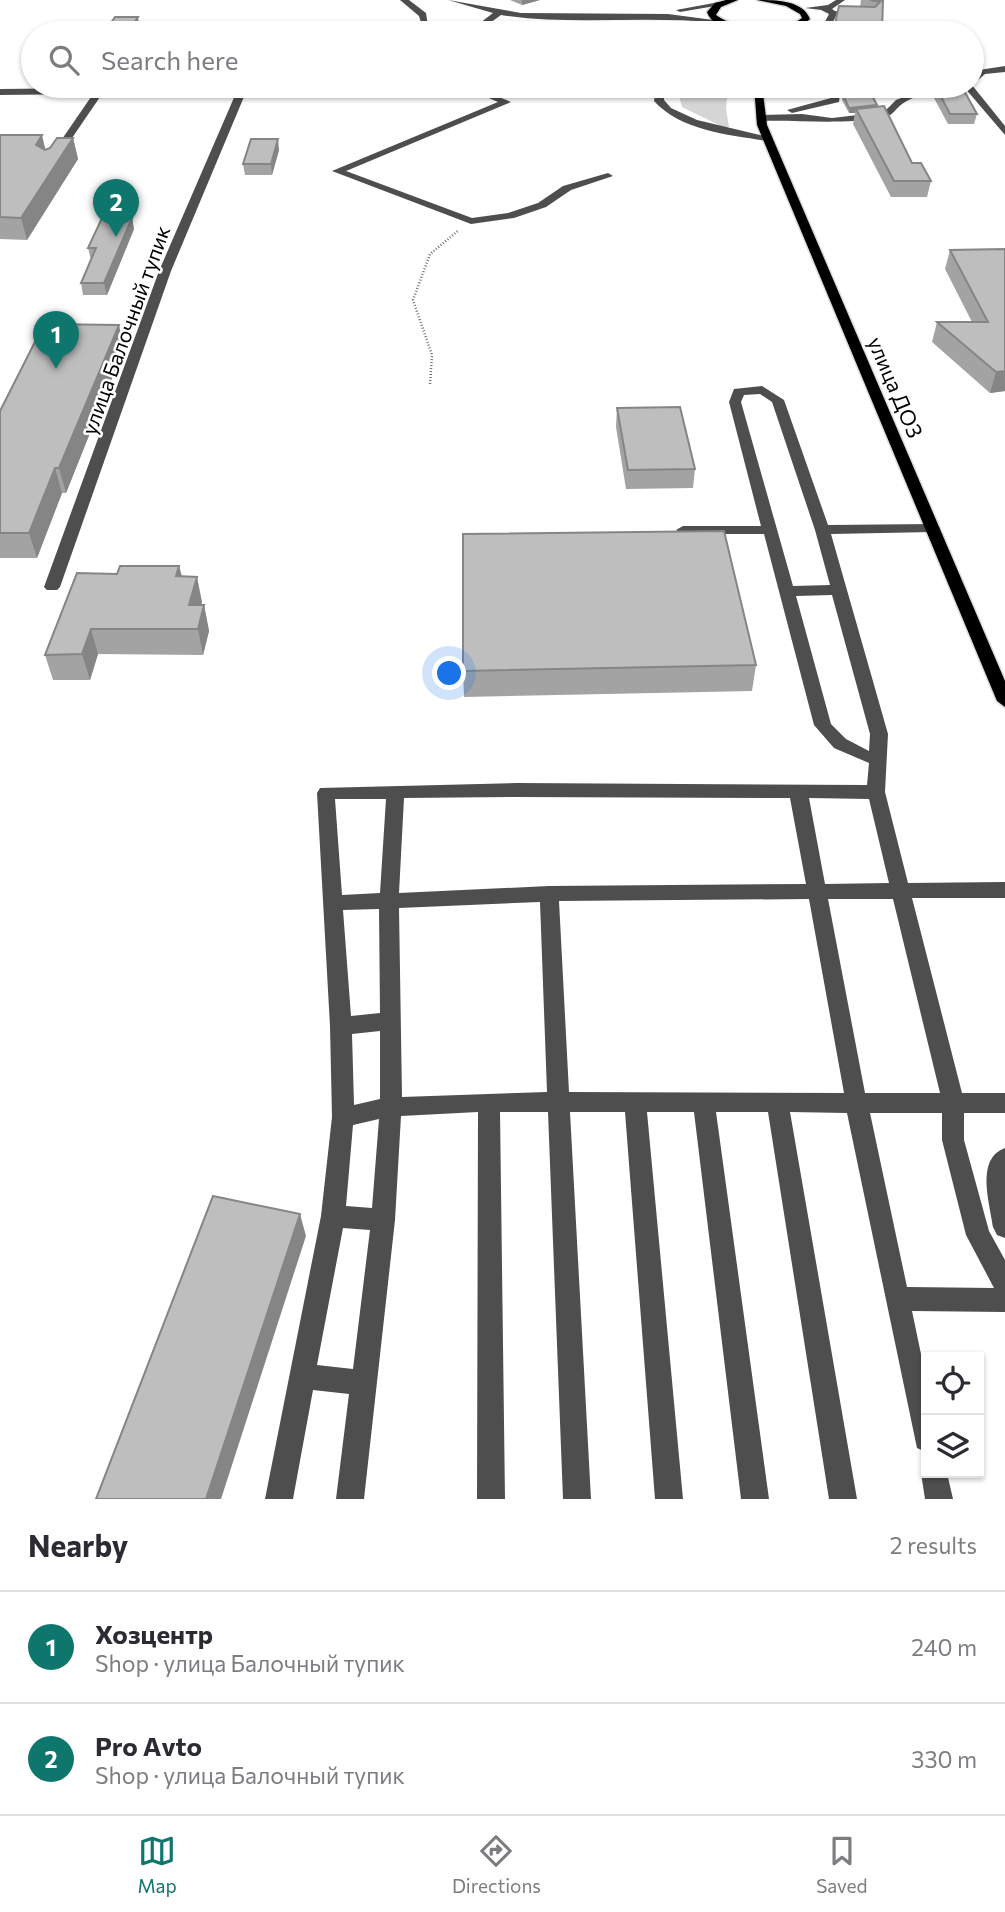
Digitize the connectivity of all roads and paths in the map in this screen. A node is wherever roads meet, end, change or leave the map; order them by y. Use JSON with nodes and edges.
{"nodes":[{"id":1,"x":404,"y":0,"type":"edge"},
{"id":2,"x":452,"y":0,"type":"edge"},
{"id":3,"x":743,"y":0,"type":"edge"},
{"id":4,"x":761,"y":0,"type":"edge"},
{"id":5,"x":841,"y":0,"type":"edge"},
{"id":6,"x":731,"y":1,"type":"edge"},
{"id":7,"x":809,"y":8,"type":"edge"},
{"id":8,"x":824,"y":8,"type":"junction"},
{"id":9,"x":498,"y":13,"type":"junction"},
{"id":10,"x":833,"y":13,"type":"junction"},
{"id":11,"x":645,"y":16,"type":"junction"},
{"id":12,"x":872,"y":16,"type":"edge"},
{"id":13,"x":423,"y":21,"type":"edge"},
{"id":14,"x":490,"y":21,"type":"edge"},
{"id":15,"x":619,"y":21,"type":"edge"},
{"id":16,"x":684,"y":21,"type":"edge"},
{"id":17,"x":719,"y":21,"type":"edge"},
{"id":18,"x":829,"y":21,"type":"edge"},
{"id":19,"x":1005,"y":69,"type":"edge"},
{"id":20,"x":984,"y":72,"type":"edge"},
{"id":21,"x":0,"y":92,"type":"edge"},
{"id":22,"x":21,"y":92,"type":"edge"},
{"id":23,"x":94,"y":98,"type":"edge"},
{"id":24,"x":239,"y":98,"type":"edge"},
{"id":25,"x":496,"y":98,"type":"edge"},
{"id":26,"x":659,"y":98,"type":"edge"},
{"id":27,"x":759,"y":98,"type":"edge"},
{"id":28,"x":836,"y":98,"type":"edge"},
{"id":29,"x":910,"y":98,"type":"edge"},
{"id":30,"x":980,"y":98,"type":"edge"},
{"id":31,"x":761,"y":116,"type":"junction"},
{"id":32,"x":1005,"y":132,"type":"edge"},
{"id":33,"x":767,"y":138,"type":"junction"},
{"id":34,"x":49,"y":165,"type":"edge"},
{"id":35,"x":608,"y":176,"type":"dead end"},
{"id":36,"x":471,"y":221,"type":"junction"},
{"id":37,"x":430,"y":384,"type":"dead end"},
{"id":38,"x":933,"y":528,"type":"junction"},
{"id":39,"x":683,"y":530,"type":"edge"},
{"id":40,"x":770,"y":530,"type":"junction"},
{"id":41,"x":822,"y":530,"type":"junction"},
{"id":42,"x":52,"y":587,"type":"dead end"},
{"id":43,"x":839,"y":590,"type":"junction"},
{"id":44,"x":788,"y":591,"type":"junction"},
{"id":45,"x":1005,"y":701,"type":"edge"},
{"id":46,"x":876,"y":759,"type":"junction"},
{"id":47,"x":798,"y":790,"type":"junction"},
{"id":48,"x":876,"y":792,"type":"junction"},
{"id":49,"x":396,"y":793,"type":"junction"},
{"id":50,"x":818,"y":890,"type":"junction"},
{"id":51,"x":902,"y":890,"type":"junction"},
{"id":52,"x":1005,"y":890,"type":"edge"},
{"id":53,"x":549,"y":894,"type":"junction"},
{"id":54,"x":388,"y":900,"type":"junction"},
{"id":55,"x":332,"y":903,"type":"junction"},
{"id":56,"x":391,"y":1021,"type":"junction"},
{"id":57,"x":341,"y":1026,"type":"junction"},
{"id":58,"x":856,"y":1101,"type":"junction"},
{"id":59,"x":489,"y":1102,"type":"junction"},
{"id":60,"x":559,"y":1102,"type":"junction"},
{"id":61,"x":635,"y":1102,"type":"junction"},
{"id":62,"x":704,"y":1102,"type":"junction"},
{"id":63,"x":777,"y":1102,"type":"junction"},
{"id":64,"x":953,"y":1102,"type":"junction"},
{"id":65,"x":1005,"y":1103,"type":"edge"},
{"id":66,"x":391,"y":1107,"type":"junction"},
{"id":67,"x":343,"y":1117,"type":"junction"},
{"id":68,"x":1005,"y":1158,"type":"edge"},
{"id":69,"x":333,"y":1216,"type":"junction"},
{"id":70,"x":383,"y":1220,"type":"junction"},
{"id":71,"x":1005,"y":1227,"type":"edge"},
{"id":72,"x":1005,"y":1284,"type":"edge"},
{"id":73,"x":895,"y":1299,"type":"junction"},
{"id":74,"x":1005,"y":1300,"type":"edge"},
{"id":75,"x":303,"y":1376,"type":"junction"},
{"id":76,"x":363,"y":1383,"type":"junction"},
{"id":77,"x":921,"y":1417,"type":"edge"},
{"id":78,"x":934,"y":1478,"type":"edge"},
{"id":79,"x":279,"y":1499,"type":"edge"},
{"id":80,"x":350,"y":1499,"type":"edge"},
{"id":81,"x":491,"y":1499,"type":"edge"},
{"id":82,"x":578,"y":1499,"type":"edge"},
{"id":83,"x":669,"y":1499,"type":"edge"},
{"id":84,"x":755,"y":1499,"type":"edge"},
{"id":85,"x":843,"y":1499,"type":"edge"},
{"id":86,"x":939,"y":1499,"type":"edge"}],
"edges":[{"from":1,"to":13,"type":"street"},
{"from":2,"to":9,"type":"street"},
{"from":3,"to":6,"type":"main road"},
{"from":4,"to":7,"type":"main road"},
{"from":5,"to":8,"type":"street"},
{"from":6,"to":11,"type":"street"},
{"from":6,"to":17,"type":"main road"},
{"from":7,"to":8,"type":"street"},
{"from":8,"to":10,"type":"street"},
{"from":9,"to":11,"type":"street"},
{"from":9,"to":14,"type":"street"},
{"from":10,"to":12,"type":"street"},
{"from":10,"to":18,"type":"street"},
{"from":11,"to":15,"type":"street"},
{"from":11,"to":16,"type":"street"},
{"from":19,"to":20,"type":"street"},
{"from":21,"to":22,"type":"street"},
{"from":23,"to":34,"type":"street"},
{"from":24,"to":42,"type":"street","name":"улица Балочный тупик"},
{"from":25,"to":36,"type":"street"},
{"from":26,"to":33,"type":"street"},
{"from":27,"to":31,"type":"main road","name":"улица ДОЗ"},
{"from":28,"to":31,"type":"street"},
{"from":29,"to":31,"type":"street"},
{"from":30,"to":32,"type":"street"},
{"from":31,"to":33,"type":"main road","name":"улица ДОЗ"},
{"from":33,"to":38,"type":"main road","name":"улица ДОЗ"},
{"from":35,"to":36,"type":"street"},
{"from":36,"to":37,"type":"path"},
{"from":38,"to":41,"type":"street"},
{"from":38,"to":45,"type":"main road","name":"улица ДОЗ"},
{"from":39,"to":40,"type":"street"},
{"from":40,"to":41,"type":"street"},
{"from":40,"to":44,"type":"street"},
{"from":41,"to":43,"type":"street"},
{"from":43,"to":44,"type":"street"},
{"from":43,"to":46,"type":"street"},
{"from":44,"to":46,"type":"street"},
{"from":46,"to":48,"type":"street"},
{"from":47,"to":48,"type":"street"},
{"from":47,"to":49,"type":"street"},
{"from":47,"to":50,"type":"street"},
{"from":48,"to":51,"type":"street"},
{"from":49,"to":54,"type":"street"},
{"from":49,"to":55,"type":"street"},
{"from":50,"to":51,"type":"street"},
{"from":50,"to":53,"type":"street"},
{"from":50,"to":58,"type":"street"},
{"from":51,"to":52,"type":"street"},
{"from":51,"to":64,"type":"street"},
{"from":53,"to":54,"type":"street"},
{"from":53,"to":60,"type":"street"},
{"from":54,"to":55,"type":"street"},
{"from":54,"to":56,"type":"street"},
{"from":55,"to":57,"type":"street"},
{"from":56,"to":57,"type":"street"},
{"from":56,"to":66,"type":"street"},
{"from":57,"to":67,"type":"street"},
{"from":58,"to":63,"type":"street"},
{"from":58,"to":64,"type":"street"},
{"from":58,"to":73,"type":"street"},
{"from":59,"to":60,"type":"street"},
{"from":59,"to":66,"type":"street"},
{"from":59,"to":81,"type":"street"},
{"from":60,"to":61,"type":"street"},
{"from":60,"to":82,"type":"street"},
{"from":61,"to":62,"type":"street"},
{"from":61,"to":83,"type":"street"},
{"from":62,"to":63,"type":"street"},
{"from":62,"to":84,"type":"street"},
{"from":63,"to":85,"type":"street"},
{"from":64,"to":65,"type":"street"},
{"from":64,"to":72,"type":"street"},
{"from":66,"to":67,"type":"street"},
{"from":66,"to":70,"type":"street"},
{"from":67,"to":69,"type":"street"},
{"from":68,"to":71,"type":"street"},
{"from":69,"to":70,"type":"street"},
{"from":69,"to":75,"type":"street"},
{"from":70,"to":76,"type":"street"},
{"from":73,"to":74,"type":"street"},
{"from":73,"to":77,"type":"street"},
{"from":75,"to":76,"type":"street"},
{"from":75,"to":79,"type":"street"},
{"from":76,"to":80,"type":"street"},
{"from":78,"to":86,"type":"street"}]}
